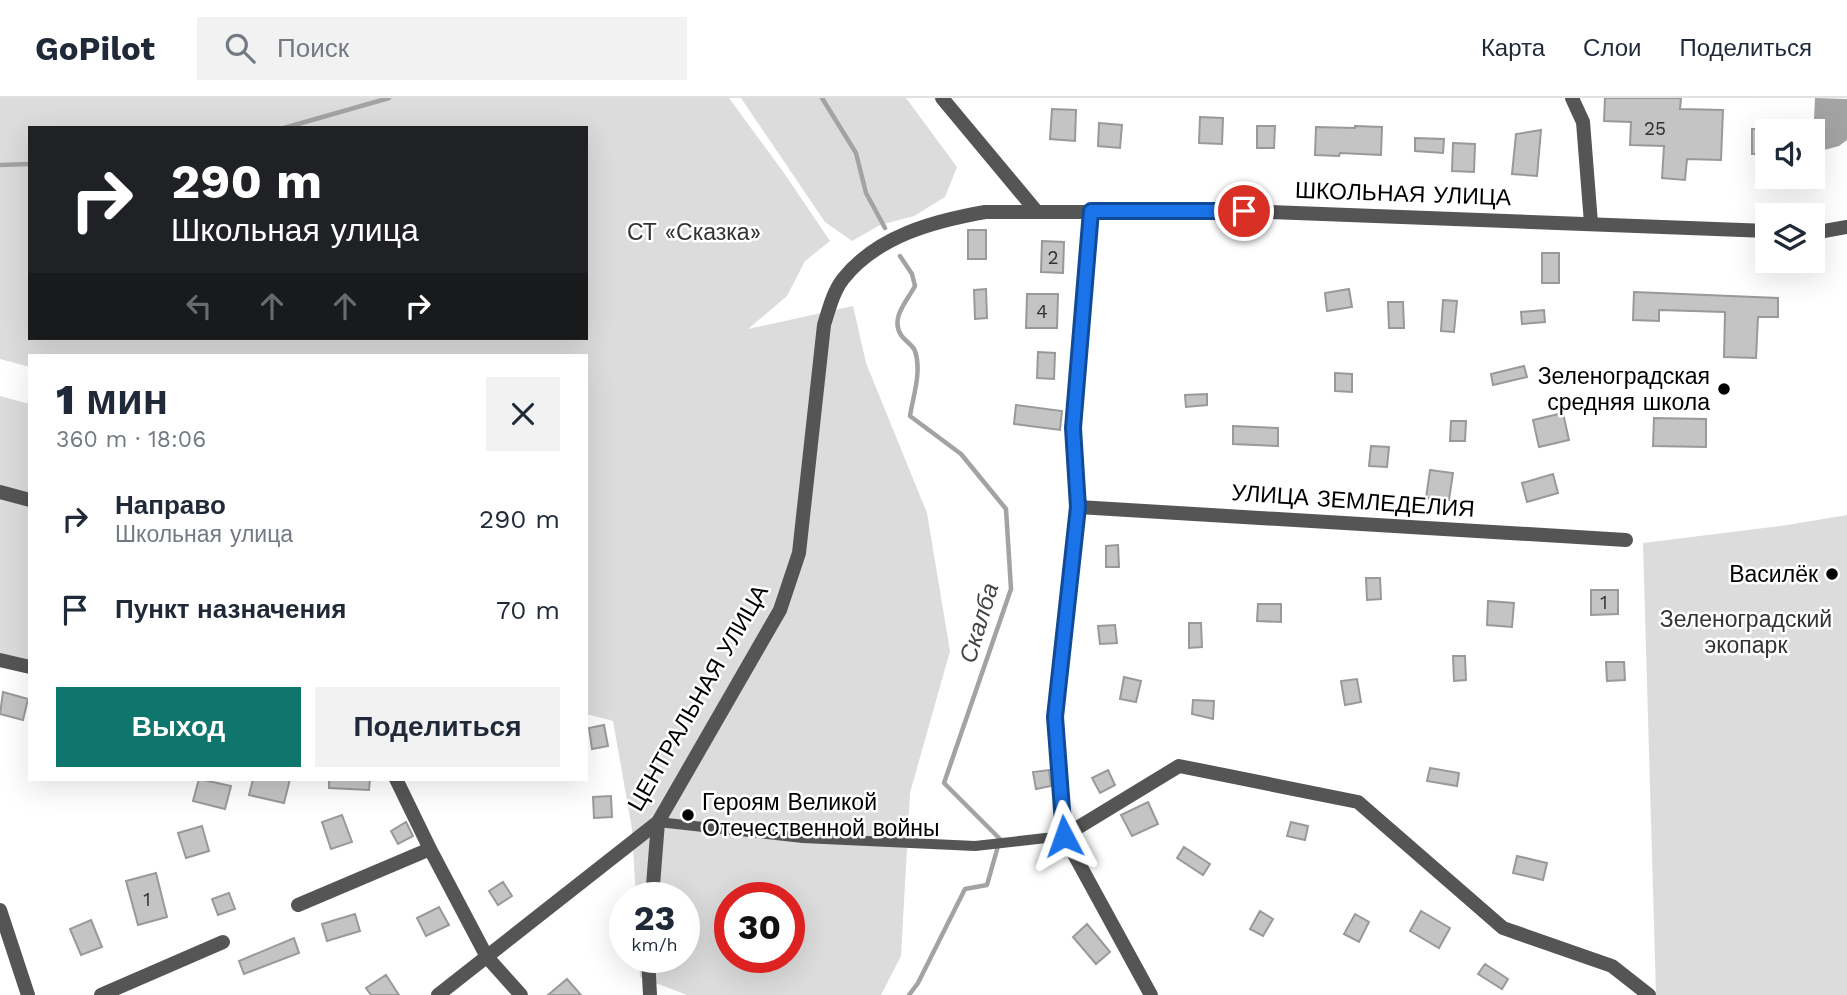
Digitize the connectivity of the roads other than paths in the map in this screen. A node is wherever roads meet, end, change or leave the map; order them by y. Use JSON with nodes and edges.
{"nodes":[{"id":1,"x":942,"y":98,"type":"edge"},
{"id":2,"x":1572,"y":98,"type":"edge"},
{"id":3,"x":1091,"y":211,"type":"junction"},
{"id":4,"x":1037,"y":212,"type":"junction"},
{"id":5,"x":953,"y":218,"type":"joint"},
{"id":6,"x":1591,"y":223,"type":"junction"},
{"id":7,"x":1847,"y":228,"type":"edge"},
{"id":8,"x":1755,"y":230,"type":"edge"},
{"id":9,"x":1825,"y":232,"type":"edge"},
{"id":10,"x":0,"y":492,"type":"edge"},
{"id":11,"x":28,"y":499,"type":"edge"},
{"id":12,"x":1078,"y":507,"type":"junction"},
{"id":13,"x":1626,"y":540,"type":"dead end"},
{"id":14,"x":0,"y":660,"type":"edge"},
{"id":15,"x":28,"y":667,"type":"edge"},
{"id":16,"x":397,"y":781,"type":"edge"},
{"id":17,"x":658,"y":822,"type":"junction"},
{"id":18,"x":1064,"y":836,"type":"junction"},
{"id":19,"x":430,"y":849,"type":"junction"},
{"id":20,"x":653,"y":882,"type":"edge"},
{"id":21,"x":298,"y":905,"type":"dead end"},
{"id":22,"x":0,"y":910,"type":"edge"},
{"id":23,"x":223,"y":942,"type":"dead end"},
{"id":24,"x":487,"y":957,"type":"junction"},
{"id":25,"x":649,"y":973,"type":"edge"},
{"id":26,"x":27,"y":995,"type":"edge"},
{"id":27,"x":101,"y":995,"type":"edge"},
{"id":28,"x":438,"y":995,"type":"edge"},
{"id":29,"x":521,"y":995,"type":"edge"},
{"id":30,"x":650,"y":995,"type":"edge"},
{"id":31,"x":1151,"y":995,"type":"edge"},
{"id":32,"x":1649,"y":995,"type":"edge"}],
"edges":[{"from":1,"to":4,"type":"street"},
{"from":2,"to":6,"type":"street"},
{"from":3,"to":4,"type":"street","name":"ШКОЛЬНАЯ УЛИЦА"},
{"from":3,"to":6,"type":"street","name":"ШКОЛЬНАЯ УЛИЦА"},
{"from":3,"to":12,"type":"street"},
{"from":4,"to":5,"type":"street","name":"ШКОЛЬНАЯ УЛИЦА"},
{"from":5,"to":17,"type":"street","name":"ЦЕНТРАЛЬНАЯ УЛИЦА"},
{"from":6,"to":8,"type":"street","name":"ШКОЛЬНАЯ УЛИЦА"},
{"from":7,"to":9,"type":"street"},
{"from":10,"to":11,"type":"street"},
{"from":12,"to":13,"type":"street","name":"УЛИЦА ЗЕМЛЕДЕЛИЯ"},
{"from":12,"to":18,"type":"street"},
{"from":14,"to":15,"type":"street"},
{"from":16,"to":19,"type":"street"},
{"from":17,"to":18,"type":"street"},
{"from":17,"to":20,"type":"street"},
{"from":17,"to":24,"type":"street","name":"ЦЕНТРАЛЬНАЯ УЛИЦА"},
{"from":18,"to":31,"type":"street"},
{"from":18,"to":32,"type":"street"},
{"from":19,"to":21,"type":"street"},
{"from":19,"to":24,"type":"street"},
{"from":22,"to":26,"type":"street"},
{"from":23,"to":27,"type":"street"},
{"from":24,"to":28,"type":"street","name":"ЦЕНТРАЛЬНАЯ УЛИЦА"},
{"from":24,"to":29,"type":"street"},
{"from":25,"to":30,"type":"street"}]}
